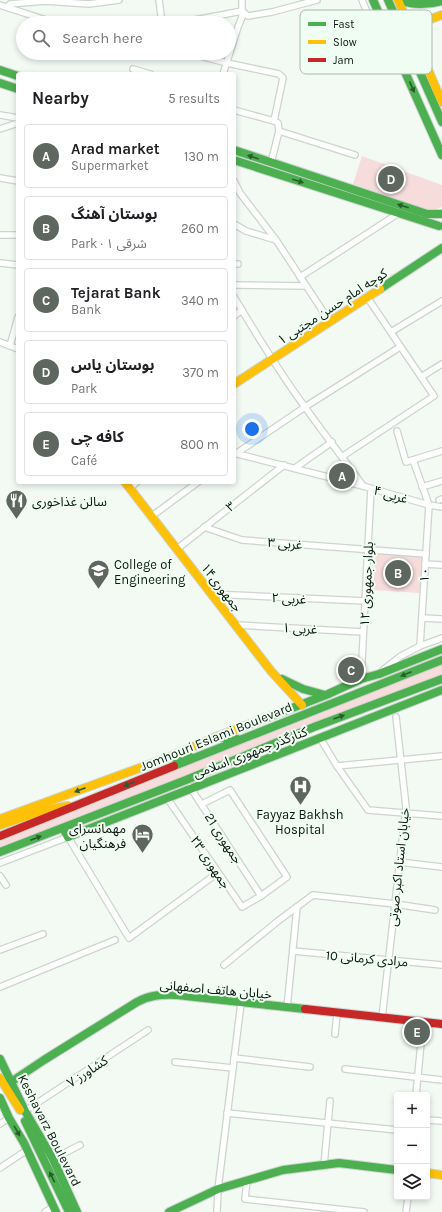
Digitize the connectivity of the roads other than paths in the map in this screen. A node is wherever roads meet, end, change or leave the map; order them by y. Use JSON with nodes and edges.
{"nodes":[{"id":1,"x":119,"y":0,"type":"edge"},
{"id":2,"x":159,"y":0,"type":"edge"},
{"id":3,"x":242,"y":0,"type":"edge"},
{"id":4,"x":317,"y":0,"type":"edge"},
{"id":5,"x":362,"y":0,"type":"edge"},
{"id":6,"x":373,"y":0,"type":"edge"},
{"id":7,"x":388,"y":0,"type":"edge"},
{"id":8,"x":399,"y":0,"type":"edge"},
{"id":9,"x":75,"y":1,"type":"edge"},
{"id":10,"x":442,"y":1,"type":"edge"},
{"id":11,"x":9,"y":4,"type":"edge"},
{"id":12,"x":0,"y":5,"type":"edge"},
{"id":13,"x":366,"y":10,"type":"edge"},
{"id":14,"x":378,"y":10,"type":"edge"},
{"id":15,"x":392,"y":10,"type":"edge"},
{"id":16,"x":403,"y":10,"type":"edge"},
{"id":17,"x":242,"y":11,"type":"junction"},
{"id":18,"x":442,"y":15,"type":"edge"},
{"id":19,"x":38,"y":16,"type":"edge"},
{"id":20,"x":161,"y":16,"type":"edge"},
{"id":21,"x":216,"y":16,"type":"edge"},
{"id":22,"x":432,"y":19,"type":"edge"},
{"id":23,"x":236,"y":34,"type":"edge"},
{"id":24,"x":215,"y":60,"type":"edge"},
{"id":25,"x":227,"y":60,"type":"edge"},
{"id":26,"x":226,"y":63,"type":"junction"},
{"id":27,"x":134,"y":69,"type":"dead end"},
{"id":28,"x":0,"y":70,"type":"edge"},
{"id":29,"x":144,"y":72,"type":"edge"},
{"id":30,"x":224,"y":72,"type":"edge"},
{"id":31,"x":406,"y":74,"type":"edge"},
{"id":32,"x":421,"y":74,"type":"edge"},
{"id":33,"x":430,"y":74,"type":"edge"},
{"id":34,"x":16,"y":75,"type":"edge"},
{"id":35,"x":0,"y":83,"type":"edge"},
{"id":36,"x":16,"y":88,"type":"edge"},
{"id":37,"x":442,"y":102,"type":"edge"},
{"id":38,"x":236,"y":111,"type":"edge"},
{"id":39,"x":0,"y":115,"type":"edge"},
{"id":40,"x":16,"y":118,"type":"edge"},
{"id":41,"x":274,"y":121,"type":"junction"},
{"id":42,"x":442,"y":122,"type":"edge"},
{"id":43,"x":16,"y":124,"type":"edge"},
{"id":44,"x":0,"y":129,"type":"edge"},
{"id":45,"x":279,"y":131,"type":"junction"},
{"id":46,"x":236,"y":151,"type":"edge"},
{"id":47,"x":355,"y":155,"type":"dead end"},
{"id":48,"x":442,"y":155,"type":"edge"},
{"id":49,"x":236,"y":161,"type":"edge"},
{"id":50,"x":271,"y":163,"type":"junction"},
{"id":51,"x":0,"y":178,"type":"edge"},
{"id":52,"x":16,"y":181,"type":"edge"},
{"id":53,"x":237,"y":193,"type":"edge"},
{"id":54,"x":399,"y":213,"type":"junction"},
{"id":55,"x":441,"y":214,"type":"edge"},
{"id":56,"x":426,"y":218,"type":"junction"},
{"id":57,"x":236,"y":225,"type":"edge"},
{"id":58,"x":440,"y":230,"type":"edge"},
{"id":59,"x":15,"y":234,"type":"dead end"},
{"id":60,"x":0,"y":235,"type":"edge"},
{"id":61,"x":276,"y":240,"type":"junction"},
{"id":62,"x":442,"y":248,"type":"edge"},
{"id":63,"x":0,"y":263,"type":"edge"},
{"id":64,"x":16,"y":265,"type":"edge"},
{"id":65,"x":300,"y":277,"type":"junction"},
{"id":66,"x":236,"y":285,"type":"edge"},
{"id":67,"x":306,"y":286,"type":"junction"},
{"id":68,"x":367,"y":297,"type":"junction"},
{"id":69,"x":236,"y":300,"type":"edge"},
{"id":70,"x":442,"y":301,"type":"edge"},
{"id":71,"x":242,"y":310,"type":"junction"},
{"id":72,"x":236,"y":314,"type":"edge"},
{"id":73,"x":330,"y":322,"type":"junction"},
{"id":74,"x":16,"y":324,"type":"edge"},
{"id":75,"x":391,"y":332,"type":"junction"},
{"id":76,"x":0,"y":342,"type":"edge"},
{"id":77,"x":10,"y":346,"type":"junction"},
{"id":78,"x":400,"y":347,"type":"junction"},
{"id":79,"x":16,"y":348,"type":"edge"},
{"id":80,"x":272,"y":360,"type":"junction"},
{"id":81,"x":442,"y":364,"type":"edge"},
{"id":82,"x":421,"y":377,"type":"junction"},
{"id":83,"x":236,"y":383,"type":"edge"},
{"id":84,"x":305,"y":407,"type":"junction"},
{"id":85,"x":397,"y":431,"type":"dead end"},
{"id":86,"x":332,"y":442,"type":"junction"},
{"id":87,"x":442,"y":451,"type":"edge"},
{"id":88,"x":236,"y":453,"type":"edge"},
{"id":89,"x":236,"y":454,"type":"edge"},
{"id":90,"x":343,"y":456,"type":"junction"},
{"id":91,"x":413,"y":460,"type":"junction"},
{"id":92,"x":284,"y":465,"type":"junction"},
{"id":93,"x":295,"y":468,"type":"junction"},
{"id":94,"x":442,"y":481,"type":"edge"},
{"id":95,"x":195,"y":484,"type":"edge"},
{"id":96,"x":128,"y":485,"type":"edge"},
{"id":97,"x":363,"y":486,"type":"junction"},
{"id":98,"x":422,"y":487,"type":"junction"},
{"id":99,"x":371,"y":489,"type":"junction"},
{"id":100,"x":429,"y":505,"type":"junction"},
{"id":101,"x":442,"y":506,"type":"edge"},
{"id":102,"x":152,"y":516,"type":"junction"},
{"id":103,"x":204,"y":527,"type":"junction"},
{"id":104,"x":177,"y":549,"type":"junction"},
{"id":105,"x":369,"y":549,"type":"junction"},
{"id":106,"x":426,"y":554,"type":"junction"},
{"id":107,"x":425,"y":564,"type":"junction"},
{"id":108,"x":442,"y":565,"type":"edge"},
{"id":109,"x":211,"y":594,"type":"junction"},
{"id":110,"x":366,"y":601,"type":"junction"},
{"id":111,"x":422,"y":618,"type":"junction"},
{"id":112,"x":442,"y":619,"type":"edge"},
{"id":113,"x":236,"y":625,"type":"junction"},
{"id":114,"x":363,"y":632,"type":"junction"},
{"id":115,"x":442,"y":638,"type":"edge"},
{"id":116,"x":420,"y":646,"type":"junction"},
{"id":117,"x":442,"y":649,"type":"edge"},
{"id":118,"x":442,"y":660,"type":"edge"},
{"id":119,"x":271,"y":671,"type":"junction"},
{"id":120,"x":379,"y":674,"type":"junction"},
{"id":121,"x":361,"y":679,"type":"junction"},
{"id":122,"x":442,"y":679,"type":"edge"},
{"id":123,"x":414,"y":690,"type":"junction"},
{"id":124,"x":442,"y":690,"type":"edge"},
{"id":125,"x":326,"y":695,"type":"junction"},
{"id":126,"x":429,"y":695,"type":"junction"},
{"id":127,"x":442,"y":697,"type":"edge"},
{"id":128,"x":418,"y":699,"type":"junction"},
{"id":129,"x":302,"y":705,"type":"junction"},
{"id":130,"x":308,"y":713,"type":"junction"},
{"id":131,"x":396,"y":717,"type":"dead end"},
{"id":132,"x":314,"y":727,"type":"junction"},
{"id":133,"x":216,"y":737,"type":"junction"},
{"id":134,"x":320,"y":738,"type":"junction"},
{"id":135,"x":241,"y":739,"type":"junction"},
{"id":136,"x":442,"y":756,"type":"edge"},
{"id":137,"x":195,"y":757,"type":"junction"},
{"id":138,"x":167,"y":758,"type":"junction"},
{"id":139,"x":400,"y":760,"type":"junction"},
{"id":140,"x":337,"y":766,"type":"junction"},
{"id":141,"x":186,"y":780,"type":"junction"},
{"id":142,"x":191,"y":788,"type":"junction"},
{"id":143,"x":167,"y":798,"type":"junction"},
{"id":144,"x":202,"y":804,"type":"junction"},
{"id":145,"x":77,"y":805,"type":"junction"},
{"id":146,"x":405,"y":813,"type":"junction"},
{"id":147,"x":442,"y":816,"type":"edge"},
{"id":148,"x":0,"y":819,"type":"edge"},
{"id":149,"x":0,"y":825,"type":"edge"},
{"id":150,"x":63,"y":828,"type":"junction"},
{"id":151,"x":0,"y":836,"type":"edge"},
{"id":152,"x":68,"y":837,"type":"junction"},
{"id":153,"x":0,"y":852,"type":"edge"},
{"id":154,"x":399,"y":862,"type":"junction"},
{"id":155,"x":0,"y":863,"type":"edge"},
{"id":156,"x":442,"y":867,"type":"edge"},
{"id":157,"x":0,"y":876,"type":"edge"},
{"id":158,"x":212,"y":877,"type":"dead end"},
{"id":159,"x":6,"y":885,"type":"dead end"},
{"id":160,"x":261,"y":896,"type":"junction"},
{"id":161,"x":395,"y":904,"type":"junction"},
{"id":162,"x":297,"y":907,"type":"junction"},
{"id":163,"x":435,"y":910,"type":"dead end"},
{"id":164,"x":43,"y":934,"type":"dead end"},
{"id":165,"x":115,"y":940,"type":"dead end"},
{"id":166,"x":0,"y":950,"type":"edge"},
{"id":167,"x":293,"y":951,"type":"junction"},
{"id":168,"x":388,"y":960,"type":"junction"},
{"id":169,"x":224,"y":965,"type":"dead end"},
{"id":170,"x":442,"y":965,"type":"edge"},
{"id":171,"x":0,"y":987,"type":"edge"},
{"id":172,"x":241,"y":1003,"type":"junction"},
{"id":173,"x":287,"y":1008,"type":"junction"},
{"id":174,"x":337,"y":1013,"type":"junction"},
{"id":175,"x":382,"y":1018,"type":"junction"},
{"id":176,"x":422,"y":1022,"type":"junction"},
{"id":177,"x":442,"y":1024,"type":"edge"},
{"id":178,"x":148,"y":1030,"type":"dead end"},
{"id":179,"x":335,"y":1034,"type":"dead end"},
{"id":180,"x":234,"y":1058,"type":"junction"},
{"id":181,"x":0,"y":1059,"type":"edge"},
{"id":182,"x":176,"y":1062,"type":"dead end"},
{"id":183,"x":310,"y":1067,"type":"dead end"},
{"id":184,"x":233,"y":1068,"type":"junction"},
{"id":185,"x":345,"y":1069,"type":"dead end"},
{"id":186,"x":0,"y":1078,"type":"edge"},
{"id":187,"x":418,"y":1078,"type":"junction"},
{"id":188,"x":442,"y":1080,"type":"edge"},
{"id":189,"x":11,"y":1082,"type":"junction"},
{"id":190,"x":0,"y":1089,"type":"edge"},
{"id":191,"x":416,"y":1092,"type":"edge"},
{"id":192,"x":0,"y":1098,"type":"edge"},
{"id":193,"x":330,"y":1101,"type":"dead end"},
{"id":194,"x":25,"y":1112,"type":"junction"},
{"id":195,"x":228,"y":1113,"type":"junction"},
{"id":196,"x":9,"y":1118,"type":"junction"},
{"id":197,"x":430,"y":1120,"type":"edge"},
{"id":198,"x":442,"y":1121,"type":"edge"},
{"id":199,"x":328,"y":1123,"type":"junction"},
{"id":200,"x":0,"y":1124,"type":"edge"},
{"id":201,"x":394,"y":1130,"type":"edge"},
{"id":202,"x":80,"y":1145,"type":"dead end"},
{"id":203,"x":27,"y":1150,"type":"junction"},
{"id":204,"x":52,"y":1159,"type":"junction"},
{"id":205,"x":324,"y":1165,"type":"junction"},
{"id":206,"x":0,"y":1168,"type":"edge"},
{"id":207,"x":394,"y":1170,"type":"edge"},
{"id":208,"x":430,"y":1173,"type":"edge"},
{"id":209,"x":442,"y":1175,"type":"edge"},
{"id":210,"x":247,"y":1180,"type":"junction"},
{"id":211,"x":218,"y":1189,"type":"junction"},
{"id":212,"x":408,"y":1200,"type":"edge"},
{"id":213,"x":55,"y":1209,"type":"edge"},
{"id":214,"x":312,"y":1209,"type":"edge"},
{"id":215,"x":46,"y":1212,"type":"edge"},
{"id":216,"x":69,"y":1212,"type":"edge"},
{"id":217,"x":77,"y":1212,"type":"edge"},
{"id":218,"x":169,"y":1212,"type":"edge"},
{"id":219,"x":218,"y":1212,"type":"edge"},
{"id":220,"x":364,"y":1212,"type":"edge"},
{"id":221,"x":406,"y":1212,"type":"edge"}],
"edges":[{"from":1,"to":9,"type":"street"},
{"from":2,"to":20,"type":"street"},
{"from":3,"to":17,"type":"street"},
{"from":4,"to":17,"type":"street"},
{"from":5,"to":13,"type":"street"},
{"from":6,"to":14,"type":"main road"},
{"from":7,"to":15,"type":"main road"},
{"from":8,"to":10,"type":"main road"},
{"from":8,"to":16,"type":"main road"},
{"from":9,"to":11,"type":"street"},
{"from":11,"to":12,"type":"street"},
{"from":11,"to":19,"type":"street"},
{"from":17,"to":21,"type":"street"},
{"from":17,"to":23,"type":"street"},
{"from":18,"to":22,"type":"main road"},
{"from":24,"to":26,"type":"street"},
{"from":25,"to":26,"type":"street"},
{"from":26,"to":30,"type":"street"},
{"from":26,"to":41,"type":"street"},
{"from":27,"to":29,"type":"street"},
{"from":28,"to":34,"type":"main road"},
{"from":31,"to":48,"type":"main road","one_way":true},
{"from":32,"to":42,"type":"main road"},
{"from":33,"to":37,"type":"main road"},
{"from":35,"to":36,"type":"main road"},
{"from":38,"to":41,"type":"street"},
{"from":39,"to":40,"type":"street"},
{"from":41,"to":45,"type":"street"},
{"from":43,"to":44,"type":"street"},
{"from":45,"to":47,"type":"street"},
{"from":45,"to":50,"type":"street"},
{"from":50,"to":46,"type":"main road","one_way":true},
{"from":49,"to":54,"type":"main road","one_way":true},
{"from":56,"to":50,"type":"main road","one_way":true},
{"from":51,"to":52,"type":"street"},
{"from":53,"to":61,"type":"street"},
{"from":54,"to":56,"type":"main road"},
{"from":54,"to":65,"type":"street"},
{"from":55,"to":56,"type":"main road"},
{"from":55,"to":58,"type":"main road"},
{"from":56,"to":58,"type":"main road"},
{"from":57,"to":61,"type":"street"},
{"from":59,"to":60,"type":"street"},
{"from":61,"to":65,"type":"street"},
{"from":62,"to":68,"type":"main road","name":"کوچه امام حسن مجتبی ۱"},
{"from":63,"to":64,"type":"street"},
{"from":65,"to":67,"type":"street"},
{"from":66,"to":67,"type":"street"},
{"from":67,"to":73,"type":"street"},
{"from":68,"to":73,"type":"main road","name":"کوچه امام حسن مجتبی ۱"},
{"from":68,"to":75,"type":"street"},
{"from":69,"to":71,"type":"street"},
{"from":70,"to":75,"type":"street"},
{"from":71,"to":72,"type":"street"},
{"from":71,"to":80,"type":"street"},
{"from":73,"to":80,"type":"main road","name":"کوچه امام حسن مجتبی ۱"},
{"from":74,"to":77,"type":"street"},
{"from":75,"to":78,"type":"street"},
{"from":76,"to":77,"type":"street"},
{"from":77,"to":79,"type":"street"},
{"from":78,"to":82,"type":"street"},
{"from":78,"to":84,"type":"street"},
{"from":80,"to":83,"type":"main road","name":"کوچه امام حسن مجتبی ۱"},
{"from":80,"to":84,"type":"street"},
{"from":81,"to":82,"type":"street"},
{"from":82,"to":90,"type":"street"},
{"from":84,"to":86,"type":"street"},
{"from":84,"to":88,"type":"street"},
{"from":85,"to":91,"type":"street"},
{"from":86,"to":90,"type":"street"},
{"from":86,"to":93,"type":"street"},
{"from":87,"to":91,"type":"street"},
{"from":89,"to":92,"type":"street","name":"۴ غربی"},
{"from":90,"to":97,"type":"street"},
{"from":91,"to":98,"type":"street"},
{"from":92,"to":93,"type":"street","name":"۴ غربی"},
{"from":92,"to":103,"type":"street","name":"۳"},
{"from":93,"to":97,"type":"street","name":"۴ غربی"},
{"from":94,"to":98,"type":"street"},
{"from":95,"to":102,"type":"street"},
{"from":96,"to":102,"type":"main road","name":"جمهوری۱۴"},
{"from":97,"to":99,"type":"street","name":"۴ غربی"},
{"from":98,"to":100,"type":"street"},
{"from":99,"to":100,"type":"street","name":"۴ غربی"},
{"from":99,"to":105,"type":"street","name":"بلوار جمهوری ۱۲"},
{"from":100,"to":101,"type":"street","name":"۴ غربی"},
{"from":100,"to":106,"type":"street","name":"۱۰"},
{"from":102,"to":104,"type":"main road","name":"جمهوری۱۴"},
{"from":103,"to":104,"type":"street","name":"۳"},
{"from":103,"to":105,"type":"street","name":"۳ غربی"},
{"from":104,"to":109,"type":"main road","name":"جمهوری۱۴"},
{"from":105,"to":106,"type":"street","name":"۳ غربی"},
{"from":105,"to":110,"type":"street","name":"بلوار جمهوری ۱۲"},
{"from":106,"to":107,"type":"street","name":"۱۰"},
{"from":107,"to":108,"type":"street"},
{"from":107,"to":111,"type":"street","name":"۱۰"},
{"from":109,"to":110,"type":"street","name":"۲ غربی"},
{"from":109,"to":113,"type":"main road","name":"جمهوری۱۴"},
{"from":110,"to":114,"type":"street","name":"بلوار جمهوری ۱۲"},
{"from":111,"to":112,"type":"street"},
{"from":111,"to":116,"type":"street","name":"۱۰"},
{"from":113,"to":114,"type":"street","name":"۱ غربی"},
{"from":113,"to":119,"type":"main road","name":"جمهوری۱۴"},
{"from":114,"to":121,"type":"street","name":"بلوار جمهوری ۱۲"},
{"from":115,"to":116,"type":"street"},
{"from":116,"to":120,"type":"street"},
{"from":117,"to":120,"type":"main road"},
{"from":118,"to":130,"type":"main road","name":"Jomhouri Eslami Boulevard","one_way":true},
{"from":119,"to":125,"type":"main road"},
{"from":119,"to":129,"type":"main road","name":"جمهوری۱۴"},
{"from":120,"to":121,"type":"main road"},
{"from":121,"to":125,"type":"main road"},
{"from":122,"to":123,"type":"main road"},
{"from":123,"to":128,"type":"main road"},
{"from":132,"to":123,"type":"main road","one_way":true},
{"from":124,"to":126,"type":"main road","name":"کنارگذر جمهوری اسلامی"},
{"from":125,"to":129,"type":"main road"},
{"from":126,"to":127,"type":"main road"},
{"from":126,"to":128,"type":"main road","name":"کنارگذر جمهوری اسلامی"},
{"from":128,"to":134,"type":"main road","name":"کنارگذر جمهوری اسلامی"},
{"from":129,"to":133,"type":"main road"},
{"from":130,"to":132,"type":"main road"},
{"from":130,"to":135,"type":"main road","name":"Jomhouri Eslami Boulevard"},
{"from":131,"to":139,"type":"street","name":"خیابان استاد اکبر صوتی"},
{"from":132,"to":141,"type":"main road"},
{"from":133,"to":135,"type":"main road"},
{"from":133,"to":138,"type":"main road"},
{"from":134,"to":140,"type":"street"},
{"from":134,"to":142,"type":"main road","name":"کنارگذر جمهوری اسلامی"},
{"from":135,"to":137,"type":"main road","name":"Jomhouri Eslami Boulevard"},
{"from":136,"to":139,"type":"street"},
{"from":137,"to":138,"type":"main road"},
{"from":137,"to":145,"type":"main road","name":"Jomhouri Eslami Boulevard","one_way":true},
{"from":138,"to":148,"type":"main road","one_way":true},
{"from":139,"to":140,"type":"street"},
{"from":139,"to":146,"type":"street","name":"خیابان استاد اکبر صوتی"},
{"from":140,"to":146,"type":"street"},
{"from":141,"to":142,"type":"street","name":"جمهوری 21"},
{"from":141,"to":150,"type":"main road"},
{"from":142,"to":143,"type":"main road","name":"کنارگذر جمهوری اسلامی"},
{"from":142,"to":144,"type":"street","name":"جمهوری 21"},
{"from":143,"to":152,"type":"main road","name":"کنارگذر جمهوری اسلامی"},
{"from":143,"to":160,"type":"street","name":"۲۳ جمهوری"},
{"from":144,"to":160,"type":"street","name":"جمهوری 21"},
{"from":144,"to":160,"type":"street"},
{"from":145,"to":149,"type":"main road"},
{"from":145,"to":151,"type":"main road","name":"Jomhouri Eslami Boulevard"},
{"from":146,"to":147,"type":"street"},
{"from":146,"to":154,"type":"street","name":"خیابان استاد اکبر صوتی"},
{"from":150,"to":152,"type":"main road"},
{"from":153,"to":150,"type":"main road","one_way":true},
{"from":152,"to":155,"type":"street"},
{"from":152,"to":158,"type":"street"},
{"from":154,"to":156,"type":"street"},
{"from":154,"to":161,"type":"street","name":"خیابان استاد اکبر صوتی"},
{"from":157,"to":159,"type":"street"},
{"from":161,"to":162,"type":"street"},
{"from":161,"to":163,"type":"street"},
{"from":161,"to":168,"type":"street","name":"خیابان استاد اکبر صوتی"},
{"from":162,"to":167,"type":"street"},
{"from":162,"to":169,"type":"street"},
{"from":164,"to":166,"type":"street"},
{"from":165,"to":171,"type":"street"},
{"from":167,"to":168,"type":"street","name":"مرادی کرمانی 10"},
{"from":167,"to":173,"type":"street"},
{"from":168,"to":170,"type":"street","name":"مرادی کرمانی 10"},
{"from":168,"to":175,"type":"street","name":"خیابان استاد اکبر صوتی"},
{"from":172,"to":173,"type":"main road","name":"خیابان هاتف اصفهانی"},
{"from":172,"to":180,"type":"street"},
{"from":172,"to":189,"type":"main road","name":"خیابان هاتف اصفهانی"},
{"from":173,"to":174,"type":"main road","name":"خیابان هاتف اصفهانی"},
{"from":174,"to":175,"type":"main road","name":"خیابان هاتف اصفهانی"},
{"from":174,"to":179,"type":"street"},
{"from":175,"to":176,"type":"main road","name":"خیابان هاتف اصفهانی"},
{"from":176,"to":177,"type":"main road","name":"خیابان هاتف اصفهانی"},
{"from":176,"to":187,"type":"street"},
{"from":178,"to":194,"type":"street","name":"کشاورز ۷"},
{"from":180,"to":183,"type":"street"},
{"from":180,"to":184,"type":"street"},
{"from":181,"to":189,"type":"main road","name":"Keshavarz Boulevard"},
{"from":182,"to":184,"type":"street"},
{"from":184,"to":195,"type":"street"},
{"from":185,"to":187,"type":"street"},
{"from":216,"to":186,"type":"main road","one_way":true},
{"from":187,"to":188,"type":"street"},
{"from":187,"to":191,"type":"street"},
{"from":189,"to":194,"type":"main road","name":"Keshavarz Boulevard"},
{"from":190,"to":196,"type":"main road"},
{"from":192,"to":196,"type":"main road"},
{"from":193,"to":199,"type":"street"},
{"from":194,"to":204,"type":"main road","name":"Keshavarz Boulevard"},
{"from":195,"to":199,"type":"street"},
{"from":195,"to":211,"type":"street"},
{"from":196,"to":200,"type":"street"},
{"from":196,"to":203,"type":"main road","one_way":true},
{"from":197,"to":198,"type":"street"},
{"from":199,"to":201,"type":"street"},
{"from":199,"to":205,"type":"street"},
{"from":202,"to":204,"type":"street"},
{"from":203,"to":206,"type":"street"},
{"from":203,"to":213,"type":"main road"},
{"from":204,"to":217,"type":"main road","name":"Keshavarz Boulevard"},
{"from":205,"to":207,"type":"main road"},
{"from":205,"to":210,"type":"main road"},
{"from":208,"to":209,"type":"main road"},
{"from":210,"to":211,"type":"main road"},
{"from":210,"to":214,"type":"street"},
{"from":211,"to":218,"type":"main road"},
{"from":211,"to":219,"type":"street"},
{"from":212,"to":221,"type":"street"},
{"from":213,"to":215,"type":"street"},
{"from":214,"to":220,"type":"street"}]}
